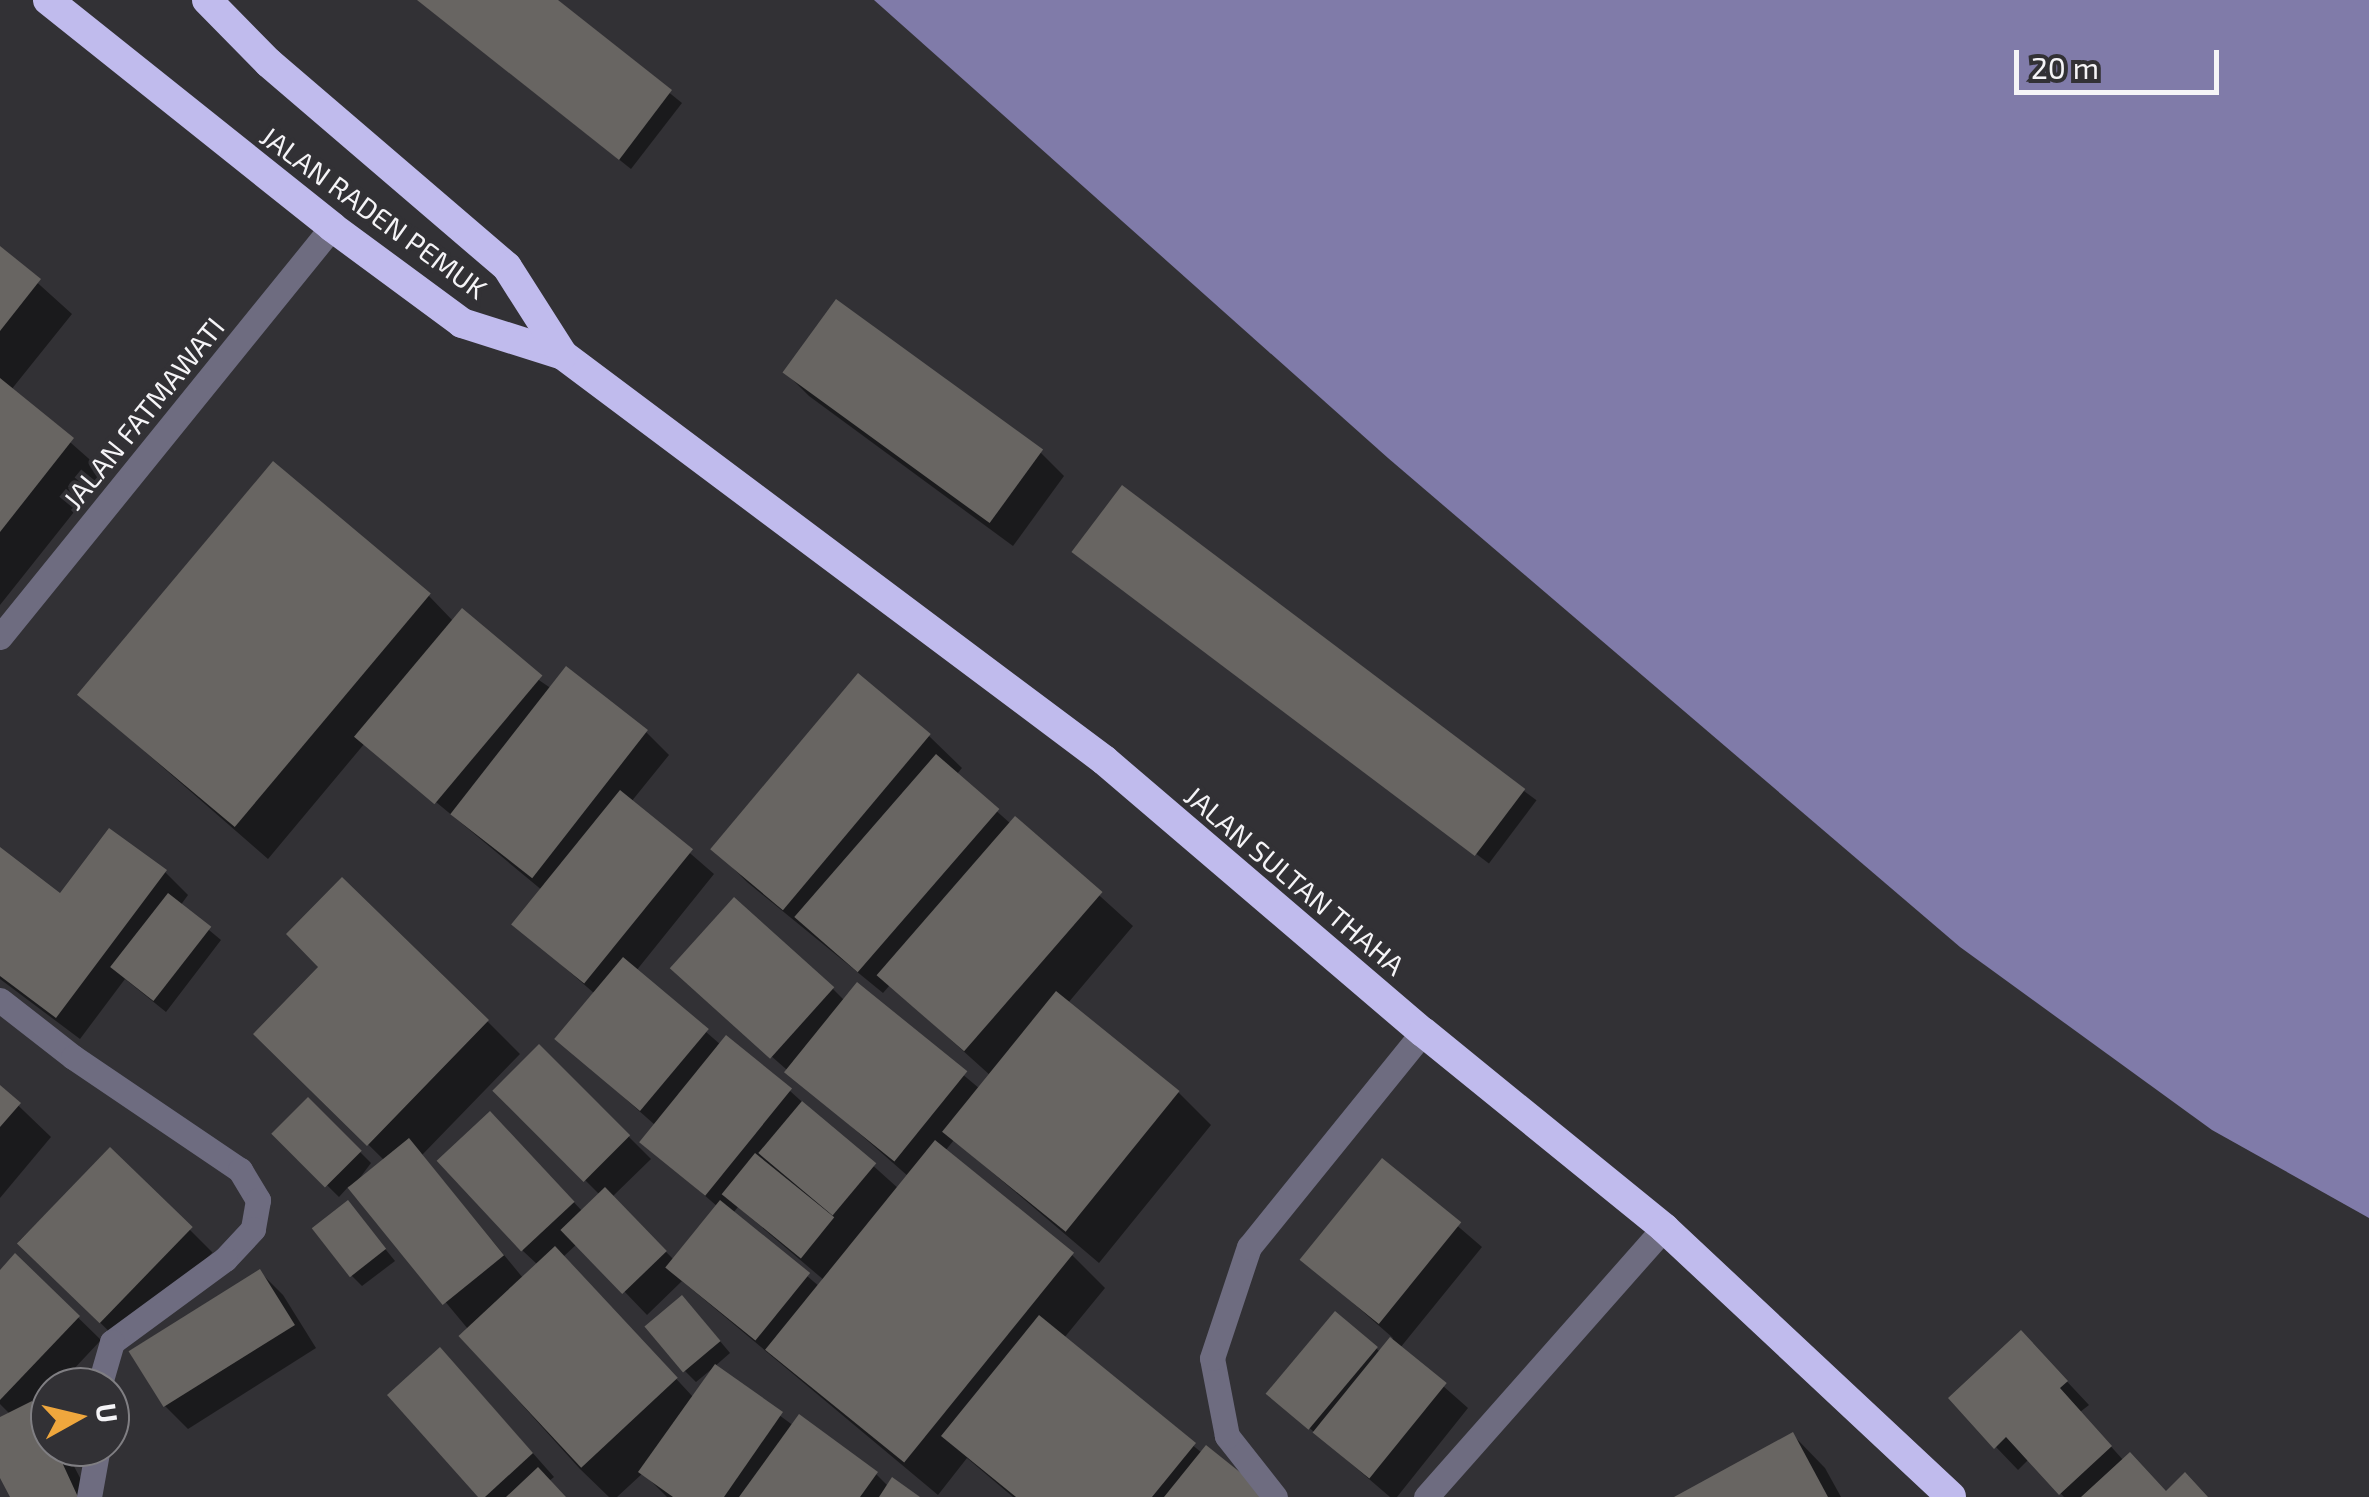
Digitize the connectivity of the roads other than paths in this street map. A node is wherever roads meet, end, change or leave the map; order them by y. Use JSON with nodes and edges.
{"nodes":[{"id":1,"x":48,"y":0,"type":"edge"},
{"id":2,"x":207,"y":0,"type":"edge"},
{"id":3,"x":332,"y":227,"type":"junction"},
{"id":4,"x":563,"y":354,"type":"junction"},
{"id":5,"x":0,"y":637,"type":"edge"},
{"id":6,"x":0,"y":1000,"type":"edge"},
{"id":7,"x":1423,"y":1032,"type":"junction"},
{"id":8,"x":1664,"y":1228,"type":"junction"},
{"id":9,"x":105,"y":1367,"type":"edge"},
{"id":10,"x":95,"y":1467,"type":"edge"},
{"id":11,"x":90,"y":1497,"type":"edge"},
{"id":12,"x":1275,"y":1497,"type":"edge"},
{"id":13,"x":1426,"y":1497,"type":"edge"},
{"id":14,"x":1950,"y":1497,"type":"edge"}],
"edges":[{"from":1,"to":3,"type":"highway","name":"JALAN RADEN PEMUK"},
{"from":2,"to":4,"type":"highway","name":"JALAN RADEN PEMUK"},
{"from":3,"to":4,"type":"highway","name":"JALAN RADEN PEMUK"},
{"from":3,"to":5,"type":"street","name":"JALAN FATMAWATI"},
{"from":4,"to":7,"type":"highway","name":"JALAN SULTAN THAHA"},
{"from":6,"to":9,"type":"street"},
{"from":7,"to":8,"type":"highway","name":"JALAN SULTAN THAHA"},
{"from":7,"to":12,"type":"street"},
{"from":8,"to":13,"type":"street"},
{"from":8,"to":14,"type":"highway","name":"JALAN SULTAN THAHA"},
{"from":10,"to":11,"type":"street"}]}
